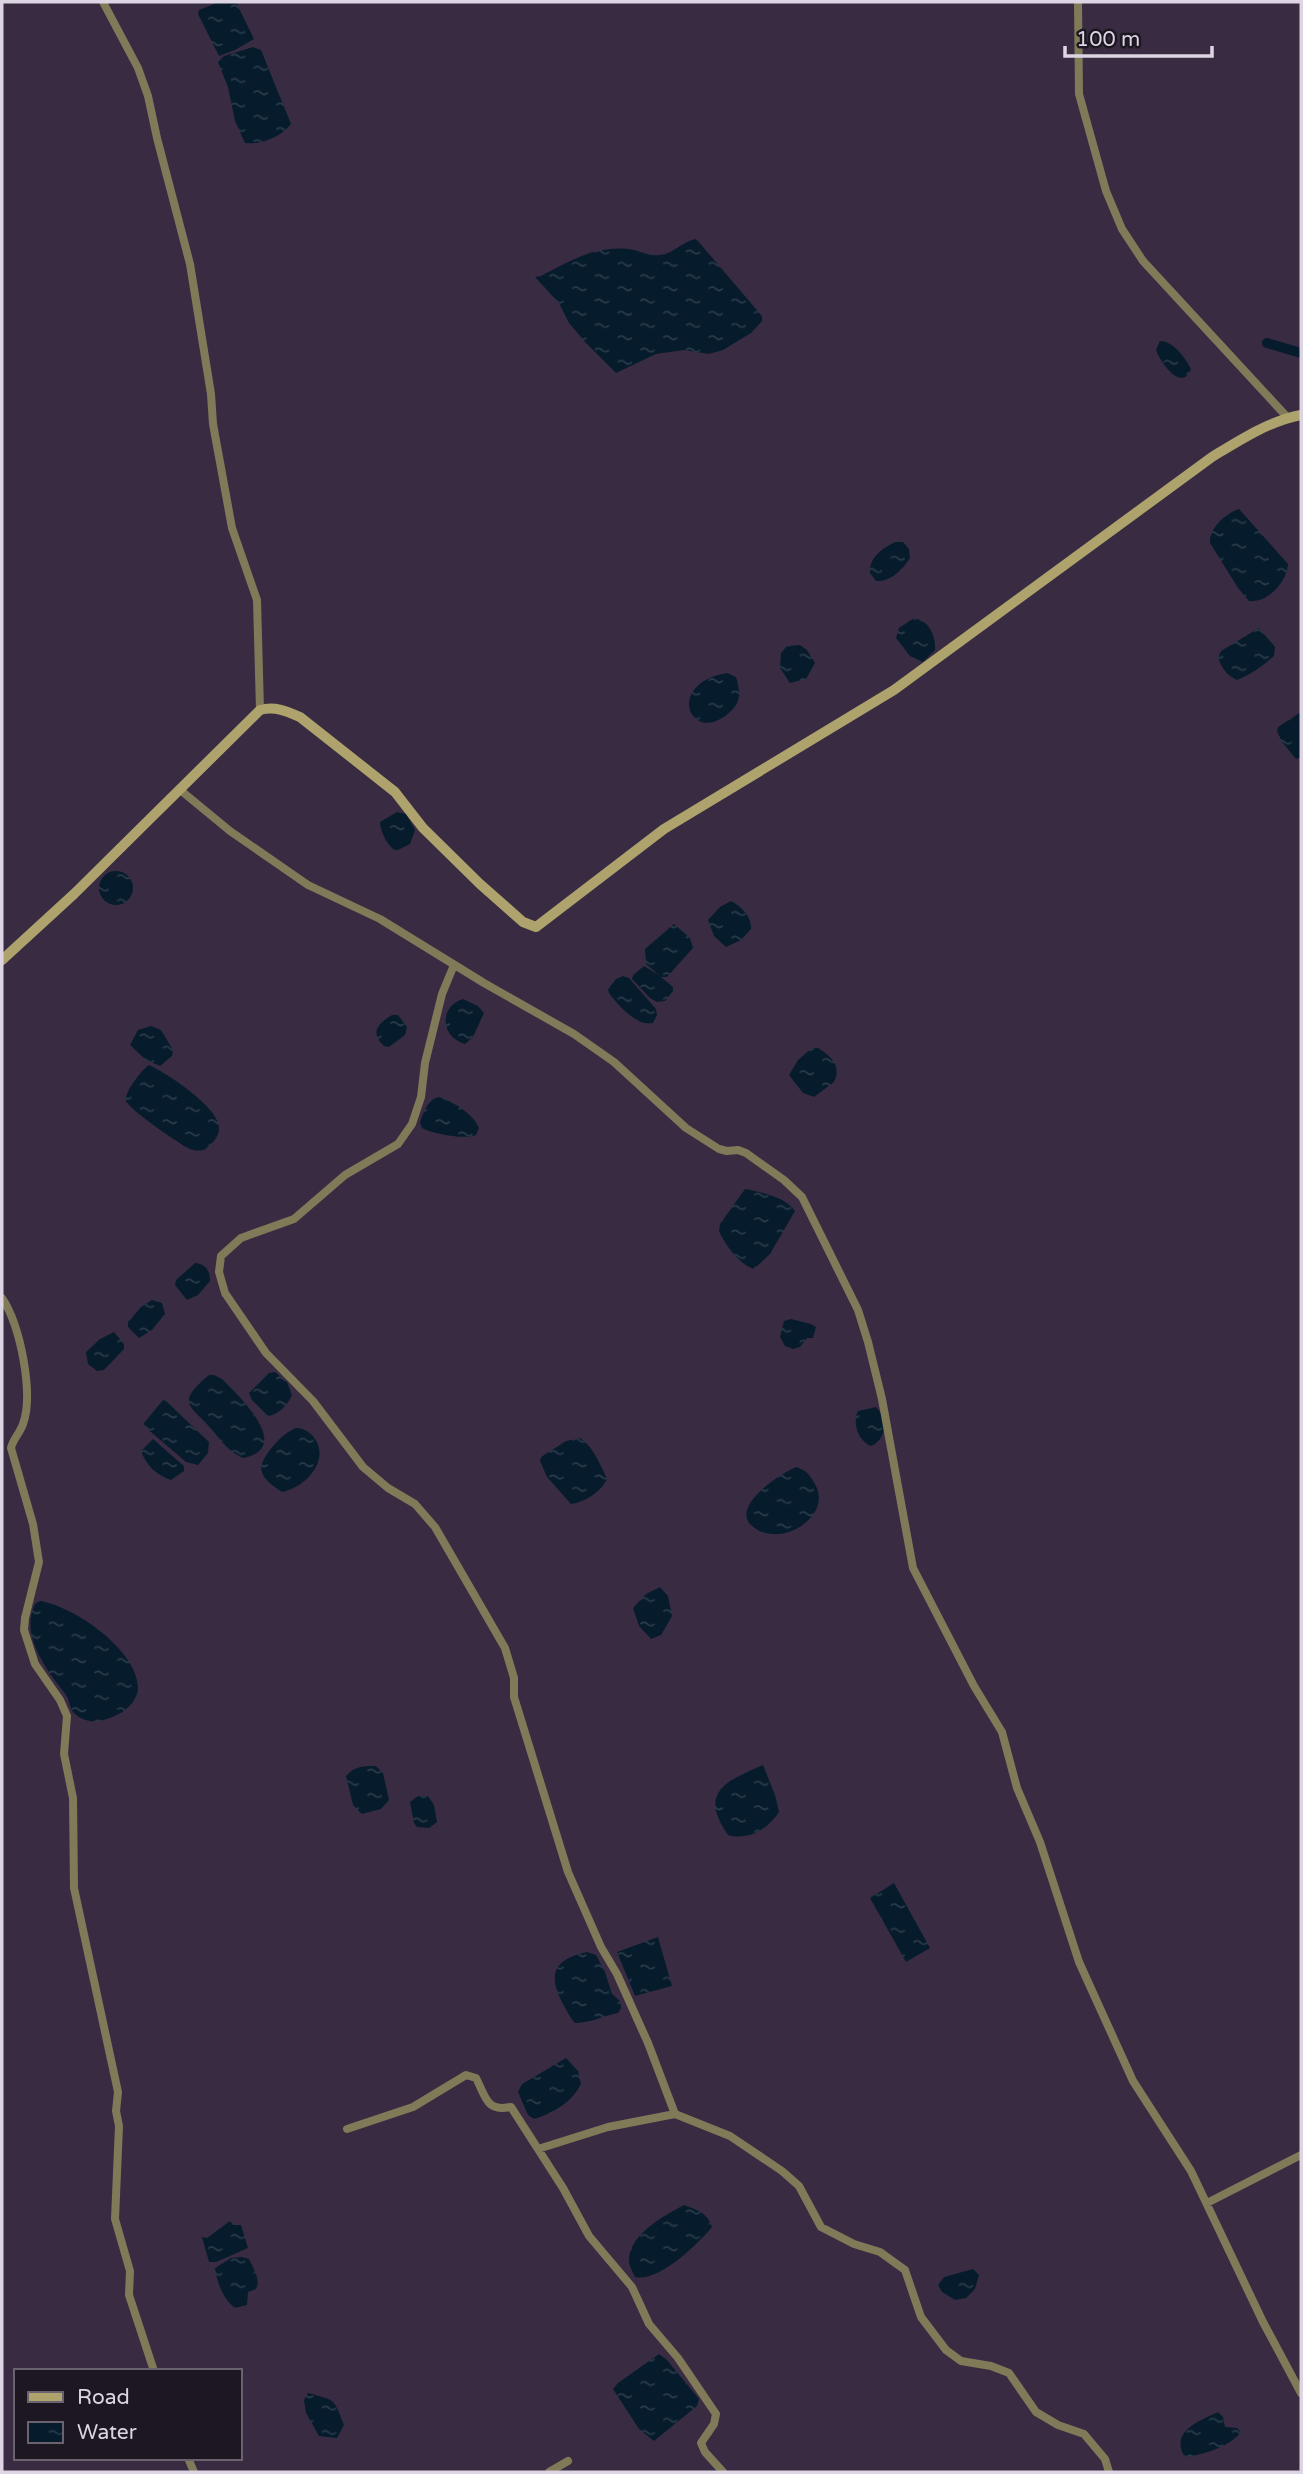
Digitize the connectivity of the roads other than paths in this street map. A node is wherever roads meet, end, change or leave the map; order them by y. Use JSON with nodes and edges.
{"nodes":[{"id":1,"x":103,"y":2,"type":"edge"},
{"id":2,"x":1078,"y":2,"type":"edge"},
{"id":3,"x":1301,"y":415,"type":"edge"},
{"id":4,"x":1288,"y":418,"type":"junction"},
{"id":5,"x":260,"y":710,"type":"junction"},
{"id":6,"x":179,"y":789,"type":"junction"},
{"id":7,"x":2,"y":960,"type":"edge"},
{"id":8,"x":454,"y":965,"type":"junction"},
{"id":9,"x":2,"y":1298,"type":"edge"},
{"id":10,"x":675,"y":2114,"type":"junction"},
{"id":11,"x":347,"y":2129,"type":"dead end"},
{"id":12,"x":538,"y":2149,"type":"junction"},
{"id":13,"x":1301,"y":2155,"type":"edge"},
{"id":14,"x":1207,"y":2203,"type":"junction"},
{"id":15,"x":153,"y":2369,"type":"edge"},
{"id":16,"x":1301,"y":2393,"type":"edge"},
{"id":17,"x":568,"y":2462,"type":"dead end"},
{"id":18,"x":549,"y":2472,"type":"edge"},
{"id":19,"x":723,"y":2472,"type":"edge"},
{"id":20,"x":1109,"y":2472,"type":"edge"}],
"edges":[{"from":1,"to":5,"type":"street"},
{"from":2,"to":4,"type":"street"},
{"from":3,"to":4,"type":"street"},
{"from":4,"to":5,"type":"street"},
{"from":5,"to":6,"type":"street"},
{"from":6,"to":7,"type":"street"},
{"from":6,"to":8,"type":"street"},
{"from":8,"to":10,"type":"street"},
{"from":8,"to":14,"type":"street"},
{"from":9,"to":15,"type":"street"},
{"from":10,"to":12,"type":"street"},
{"from":10,"to":20,"type":"street"},
{"from":11,"to":12,"type":"street"},
{"from":12,"to":19,"type":"street"},
{"from":13,"to":14,"type":"street"},
{"from":14,"to":16,"type":"street"},
{"from":17,"to":18,"type":"street"}]}
